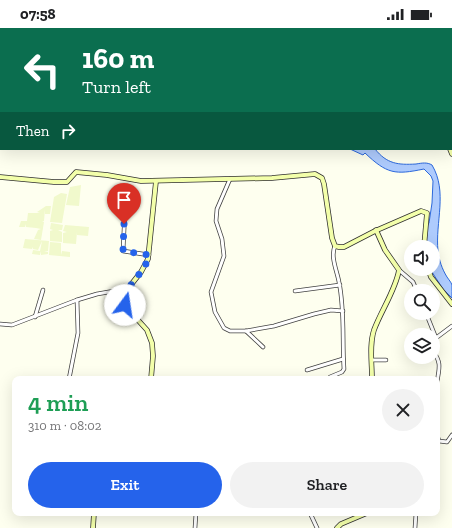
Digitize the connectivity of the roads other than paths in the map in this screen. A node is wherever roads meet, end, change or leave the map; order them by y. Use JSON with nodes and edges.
{"nodes":[{"id":1,"x":0,"y":177,"type":"edge"},
{"id":2,"x":230,"y":179,"type":"junction"},
{"id":3,"x":156,"y":181,"type":"junction"},
{"id":4,"x":125,"y":210,"type":"dead end"},
{"id":5,"x":376,"y":230,"type":"junction"},
{"id":6,"x":425,"y":240,"type":"edge"},
{"id":7,"x":336,"y":246,"type":"junction"},
{"id":8,"x":149,"y":255,"type":"junction"},
{"id":9,"x":399,"y":270,"type":"junction"},
{"id":10,"x":431,"y":276,"type":"edge"},
{"id":11,"x":414,"y":284,"type":"edge"},
{"id":12,"x":340,"y":285,"type":"junction"},
{"id":13,"x":43,"y":290,"type":"dead end"},
{"id":14,"x":295,"y":291,"type":"dead end"},
{"id":15,"x":126,"y":292,"type":"junction"},
{"id":16,"x":77,"y":300,"type":"junction"},
{"id":17,"x":452,"y":304,"type":"edge"},
{"id":18,"x":343,"y":311,"type":"junction"},
{"id":19,"x":35,"y":317,"type":"junction"},
{"id":20,"x":0,"y":324,"type":"edge"},
{"id":21,"x":452,"y":326,"type":"edge"},
{"id":22,"x":246,"y":331,"type":"junction"},
{"id":23,"x":440,"y":335,"type":"edge"},
{"id":24,"x":263,"y":347,"type":"dead end"},
{"id":25,"x":343,"y":359,"type":"junction"},
{"id":26,"x":372,"y":360,"type":"junction"},
{"id":27,"x":386,"y":360,"type":"dead end"},
{"id":28,"x":440,"y":364,"type":"edge"},
{"id":29,"x":306,"y":370,"type":"dead end"},
{"id":30,"x":70,"y":376,"type":"edge"},
{"id":31,"x":151,"y":376,"type":"edge"},
{"id":32,"x":334,"y":376,"type":"edge"},
{"id":33,"x":372,"y":376,"type":"edge"},
{"id":34,"x":438,"y":376,"type":"edge"},
{"id":35,"x":452,"y":435,"type":"edge"},
{"id":36,"x":440,"y":440,"type":"edge"},
{"id":37,"x":94,"y":516,"type":"edge"},
{"id":38,"x":196,"y":516,"type":"edge"},
{"id":39,"x":311,"y":516,"type":"edge"},
{"id":40,"x":360,"y":516,"type":"edge"},
{"id":41,"x":416,"y":516,"type":"edge"},
{"id":42,"x":93,"y":528,"type":"edge"},
{"id":43,"x":195,"y":528,"type":"edge"},
{"id":44,"x":317,"y":528,"type":"edge"},
{"id":45,"x":337,"y":528,"type":"edge"},
{"id":46,"x":416,"y":528,"type":"edge"}],
"edges":[{"from":1,"to":3,"type":"main road"},
{"from":2,"to":3,"type":"main road"},
{"from":2,"to":7,"type":"main road"},
{"from":2,"to":22,"type":"street"},
{"from":3,"to":8,"type":"main road"},
{"from":4,"to":8,"type":"street"},
{"from":5,"to":6,"type":"main road"},
{"from":5,"to":7,"type":"main road"},
{"from":5,"to":9,"type":"main road"},
{"from":7,"to":12,"type":"street"},
{"from":8,"to":15,"type":"main road"},
{"from":9,"to":11,"type":"street"},
{"from":9,"to":26,"type":"main road"},
{"from":10,"to":17,"type":"main road"},
{"from":12,"to":14,"type":"street"},
{"from":12,"to":18,"type":"street"},
{"from":13,"to":19,"type":"street"},
{"from":15,"to":16,"type":"street"},
{"from":15,"to":31,"type":"main road"},
{"from":16,"to":19,"type":"street"},
{"from":16,"to":30,"type":"street"},
{"from":18,"to":22,"type":"street"},
{"from":18,"to":25,"type":"street"},
{"from":19,"to":20,"type":"street"},
{"from":21,"to":23,"type":"street"},
{"from":22,"to":24,"type":"street"},
{"from":25,"to":29,"type":"street"},
{"from":25,"to":32,"type":"street"},
{"from":26,"to":27,"type":"street"},
{"from":26,"to":33,"type":"main road"},
{"from":28,"to":34,"type":"street"},
{"from":35,"to":36,"type":"street"},
{"from":37,"to":42,"type":"main road"},
{"from":38,"to":43,"type":"street"},
{"from":39,"to":44,"type":"street"},
{"from":40,"to":45,"type":"main road"},
{"from":41,"to":46,"type":"street"}]}
